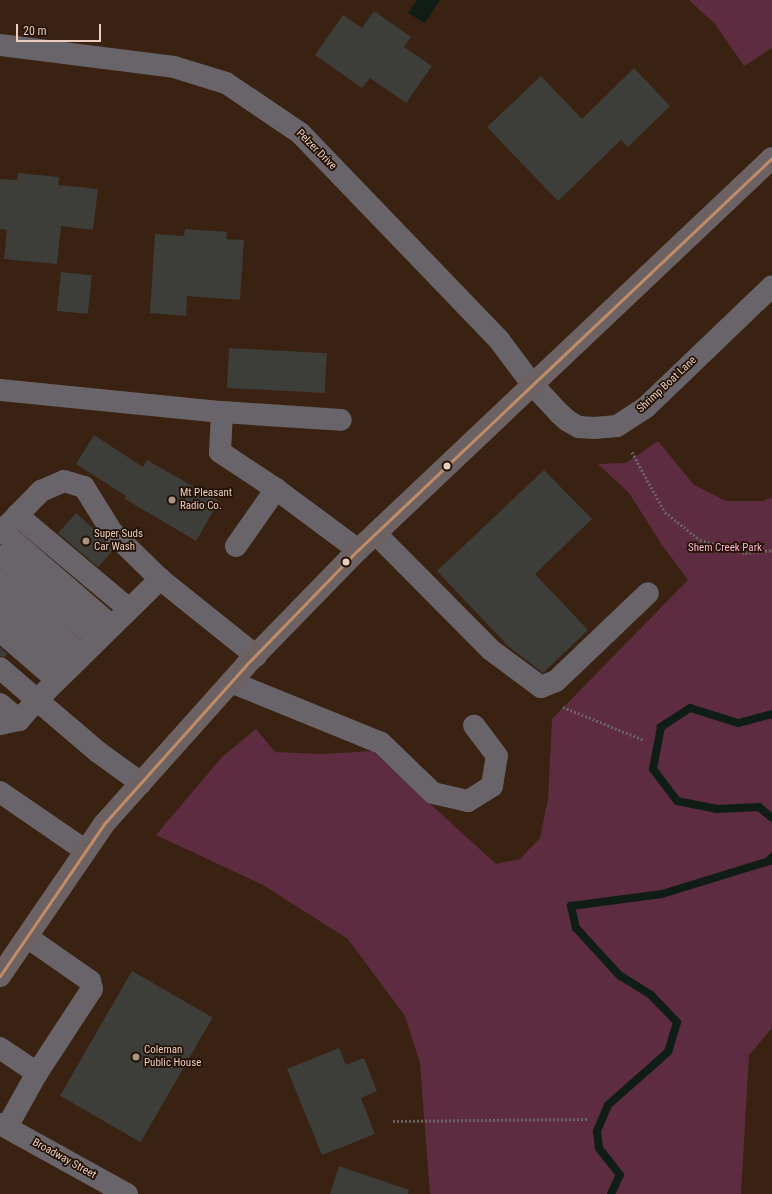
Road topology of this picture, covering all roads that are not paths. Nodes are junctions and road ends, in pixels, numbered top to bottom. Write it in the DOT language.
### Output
graph roads {
  1 [pos="0,45"];
  2 [pos="772,158"];
  3 [pos="772,286"];
  4 [pos="532,384"];
  5 [pos="0,390"];
  6 [pos="222,412"];
  7 [pos="341,420"];
  8 [pos="276,489"];
  9 [pos="18,515"];
  10 [pos="1,532"];
  11 [pos="376,534"];
  12 [pos="236,546"];
  13 [pos="358,550"];
  14 [pos="0,556"];
  15 [pos="160,579"];
  16 [pos="0,582"];
  17 [pos="648,593"];
  18 [pos="0,607"];
  19 [pos="129,609"];
  20 [pos="0,631"];
  21 [pos="105,633"];
  22 [pos="0,651"];
  23 [pos="256,656"];
  24 [pos="0,668"];
  25 [pos="231,682"];
  26 [pos="0,685"];
  27 [pos="42,693"];
  28 [pos="0,704"];
  29 [pos="474,726"];
  30 [pos="141,783"];
  31 [pos="0,792"];
  32 [pos="86,851"];
  33 [pos="27,937"];
  34 [pos="0,976"];
  35 [pos="0,1048"];
  36 [pos="37,1073"];
  37 [pos="3,1126"];
  38 [pos="127,1194"];
  1 -- 4 [label="street, Pelzer Drive"];
  2 -- 4 [label="main road"];
  3 -- 4 [label="street, Shrimp Boat Lane"];
  4 -- 11 [label="main road"];
  5 -- 6 [label="street"];
  6 -- 7 [label="street"];
  6 -- 8 [label="street"];
  8 -- 12 [label="street"];
  8 -- 13 [label="street"];
  9 -- 10 [label="street"];
  9 -- 15 [label="street"];
  9 -- 19 [label="street"];
  10 -- 21 [label="street"];
  11 -- 13 [label="main road"];
  11 -- 17 [label="street"];
  13 -- 23 [label="main road"];
  14 -- 21 [label="street"];
  15 -- 19 [label="street"];
  15 -- 23 [label="street"];
  16 -- 27 [label="street"];
  18 -- 27 [label="street"];
  19 -- 21 [label="street"];
  20 -- 27 [label="street"];
  21 -- 27 [label="street"];
  22 -- 27 [label="street"];
  23 -- 25 [label="main road"];
  24 -- 27 [label="street"];
  25 -- 29 [label="street"];
  25 -- 30 [label="main road"];
  26 -- 27 [label="street"];
  27 -- 28 [label="street"];
  27 -- 30 [label="street"];
  30 -- 32 [label="main road"];
  31 -- 32 [label="street"];
  32 -- 33 [label="main road"];
  33 -- 34 [label="main road"];
  33 -- 36 [label="street"];
  35 -- 36 [label="street"];
  36 -- 37 [label="street"];
  37 -- 38 [label="street, Broadway Street"];
}
